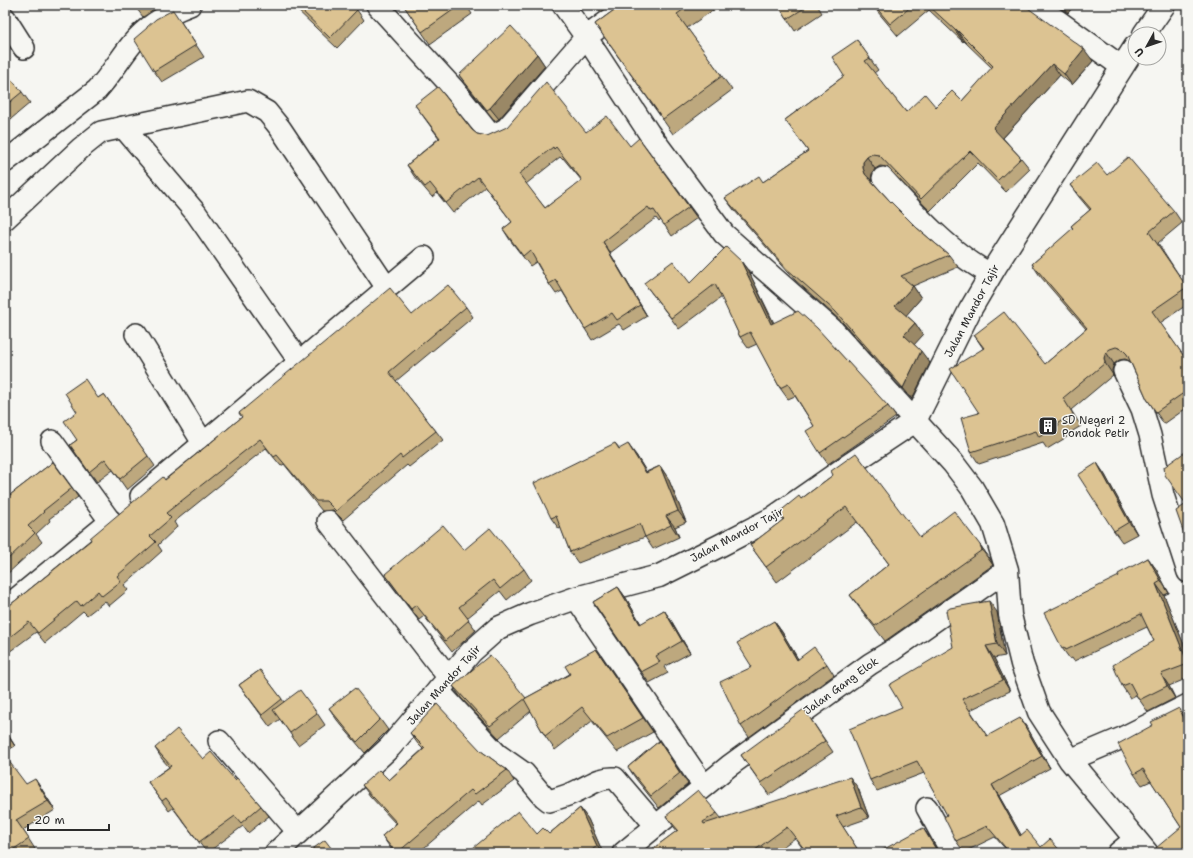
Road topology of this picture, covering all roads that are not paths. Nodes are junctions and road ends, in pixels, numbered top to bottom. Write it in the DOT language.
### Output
graph roads {
  1 [pos="190,5"];
  2 [pos="377,5"];
  3 [pos="564,5"];
  4 [pos="630,5"];
  5 [pos="1036,5"];
  6 [pos="1164,5"];
  7 [pos="5,18"];
  8 [pos="1150,26"];
  9 [pos="586,37"];
  10 [pos="24,48"];
  11 [pos="1127,59"];
  12 [pos="1122,67"];
  13 [pos="123,127"];
  14 [pos="5,162"];
  15 [pos="884,178"];
  16 [pos="5,219"];
  17 [pos="424,257"];
  18 [pos="991,274"];
  19 [pos="387,288"];
  20 [pos="136,334"];
  21 [pos="299,361"];
  22 [pos="1124,372"];
  23 [pos="915,421"];
  24 [pos="52,441"];
  25 [pos="203,443"];
  26 [pos="328,521"];
  27 [pos="110,522"];
  28 [pos="1007,570"];
  29 [pos="1188,572"];
  30 [pos="576,598"];
  31 [pos="5,608"];
  32 [pos="444,684"];
  33 [pos="1188,705"];
  34 [pos="219,741"];
  35 [pos="1070,760"];
  36 [pos="704,786"];
  37 [pos="927,808"];
  38 [pos="656,826"];
  39 [pos="298,832"];
  40 [pos="1141,846"];
  41 [pos="276,853"];
  42 [pos="623,853"];
  43 [pos="952,853"];
  44 [pos="1118,853"];
  1 -- 14 [label="street"];
  2 -- 9 [label="street"];
  3 -- 9 [label="street"];
  4 -- 9 [label="street"];
  5 -- 12 [label="street"];
  6 -- 8 [label="main road"];
  7 -- 10 [label="street"];
  9 -- 23 [label="street"];
  11 -- 12 [label="main road, Jalan Mandor Tajir"];
  12 -- 18 [label="main road, Jalan Mandor Tajir"];
  13 -- 16 [label="street"];
  13 -- 19 [label="street"];
  13 -- 21 [label="street"];
  15 -- 18 [label="street"];
  17 -- 19 [label="street"];
  18 -- 23 [label="main road, Jalan Mandor Tajir"];
  19 -- 21 [label="street"];
  20 -- 25 [label="street"];
  21 -- 25 [label="street"];
  22 -- 29 [label="street"];
  23 -- 28 [label="main road"];
  23 -- 30 [label="main road, Jalan Mandor Tajir"];
  24 -- 27 [label="street"];
  25 -- 27 [label="street"];
  26 -- 32 [label="street"];
  27 -- 31 [label="street"];
  28 -- 35 [label="main road"];
  28 -- 36 [label="street, Jalan Gang Elok"];
  30 -- 32 [label="main road, Jalan Mandor Tajir"];
  30 -- 36 [label="street"];
  32 -- 38 [label="street"];
  32 -- 39 [label="main road, Jalan Mandor Tajir"];
  33 -- 35 [label="street"];
  34 -- 39 [label="street"];
  35 -- 40 [label="main road"];
  36 -- 38 [label="street, Jalan Gang Elok"];
  37 -- 43 [label="street"];
  38 -- 42 [label="street, Jalan Gang Elok"];
  39 -- 41 [label="main road, Jalan Mandor Tajir"];
  40 -- 44 [label="street"];
}
